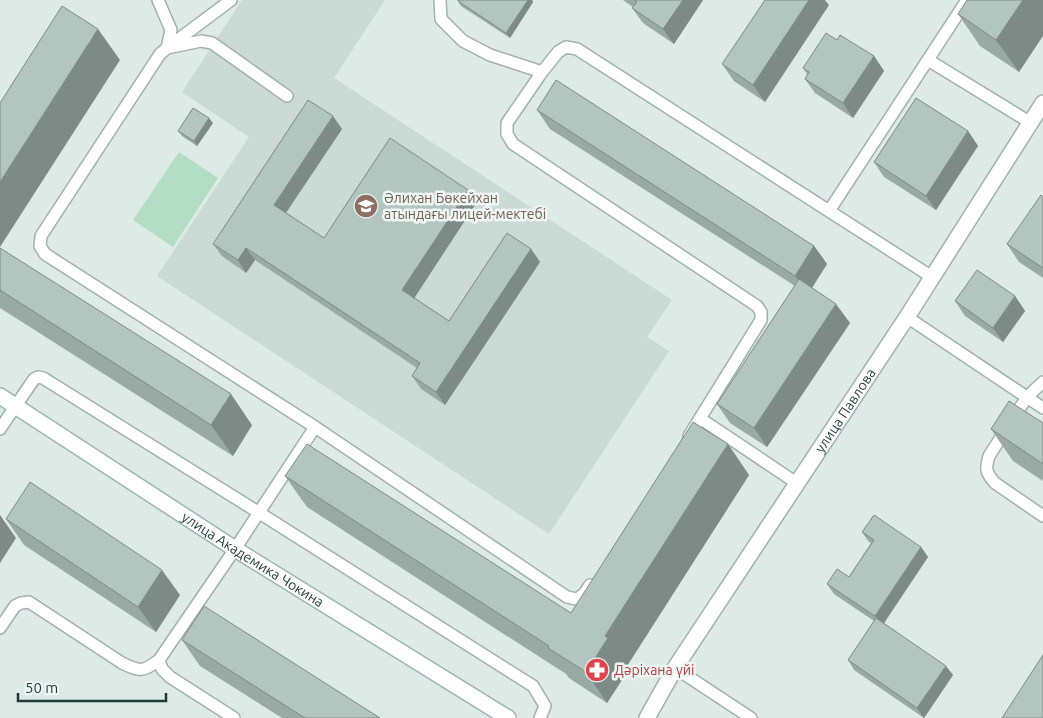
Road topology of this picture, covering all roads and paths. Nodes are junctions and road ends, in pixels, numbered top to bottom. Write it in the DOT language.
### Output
graph roads {
  1 [pos="158,0"];
  2 [pos="231,0"];
  3 [pos="440,0"];
  4 [pos="967,0"];
  5 [pos="167,48"];
  6 [pos="928,60"];
  7 [pos="542,72"];
  8 [pos="287,96"];
  9 [pos="1043,103"];
  10 [pos="1030,123"];
  11 [pos="829,211"];
  12 [pos="932,277"];
  13 [pos="907,316"];
  14 [pos="1043,382"];
  15 [pos="0,396"];
  16 [pos="1026,397"];
  17 [pos="15,406"];
  18 [pos="1043,408"];
  19 [pos="701,419"];
  20 [pos="315,426"];
  21 [pos="0,429"];
  22 [pos="685,443"];
  23 [pos="798,484"];
  24 [pos="258,512"];
  25 [pos="1043,516"];
  26 [pos="235,549"];
  27 [pos="595,578"];
  28 [pos="0,628"];
  29 [pos="159,660"];
  30 [pos="676,668"];
  31 [pos="234,718"];
  32 [pos="508,718"];
  33 [pos="540,718"];
  34 [pos="647,718"];
  35 [pos="751,718"];
  1 -- 5 [label="lane"];
  2 -- 5 [label="lane"];
  3 -- 7 [label="lane"];
  4 -- 6 [label="lane"];
  5 -- 8 [label="lane"];
  5 -- 20 [label="lane"];
  6 -- 10 [label="lane"];
  6 -- 11 [label="lane"];
  7 -- 11 [label="lane"];
  7 -- 19 [label="lane"];
  9 -- 10 [label="street, улица Павлова"];
  10 -- 12 [label="street, улица Павлова"];
  11 -- 12 [label="lane"];
  12 -- 13 [label="street, улица Павлова"];
  13 -- 16 [label="lane"];
  13 -- 23 [label="street, улица Павлова"];
  14 -- 16 [label="lane"];
  15 -- 17 [label="street, улица Академика Чокина"];
  16 -- 18 [label="lane"];
  16 -- 25 [label="lane"];
  17 -- 21 [label="lane"];
  17 -- 24 [label="lane"];
  17 -- 26 [label="street, улица Академика Чокина"];
  19 -- 22 [label="lane"];
  19 -- 23 [label="lane"];
  20 -- 24 [label="lane"];
  20 -- 27 [label="lane"];
  23 -- 30 [label="street, улица Павлова"];
  24 -- 26 [label="lane"];
  24 -- 33 [label="lane"];
  26 -- 29 [label="lane"];
  26 -- 32 [label="street, улица Академика Чокина"];
  28 -- 29 [label="lane"];
  29 -- 31 [label="lane"];
  30 -- 34 [label="street, улица Павлова"];
  30 -- 35 [label="lane"];
}
